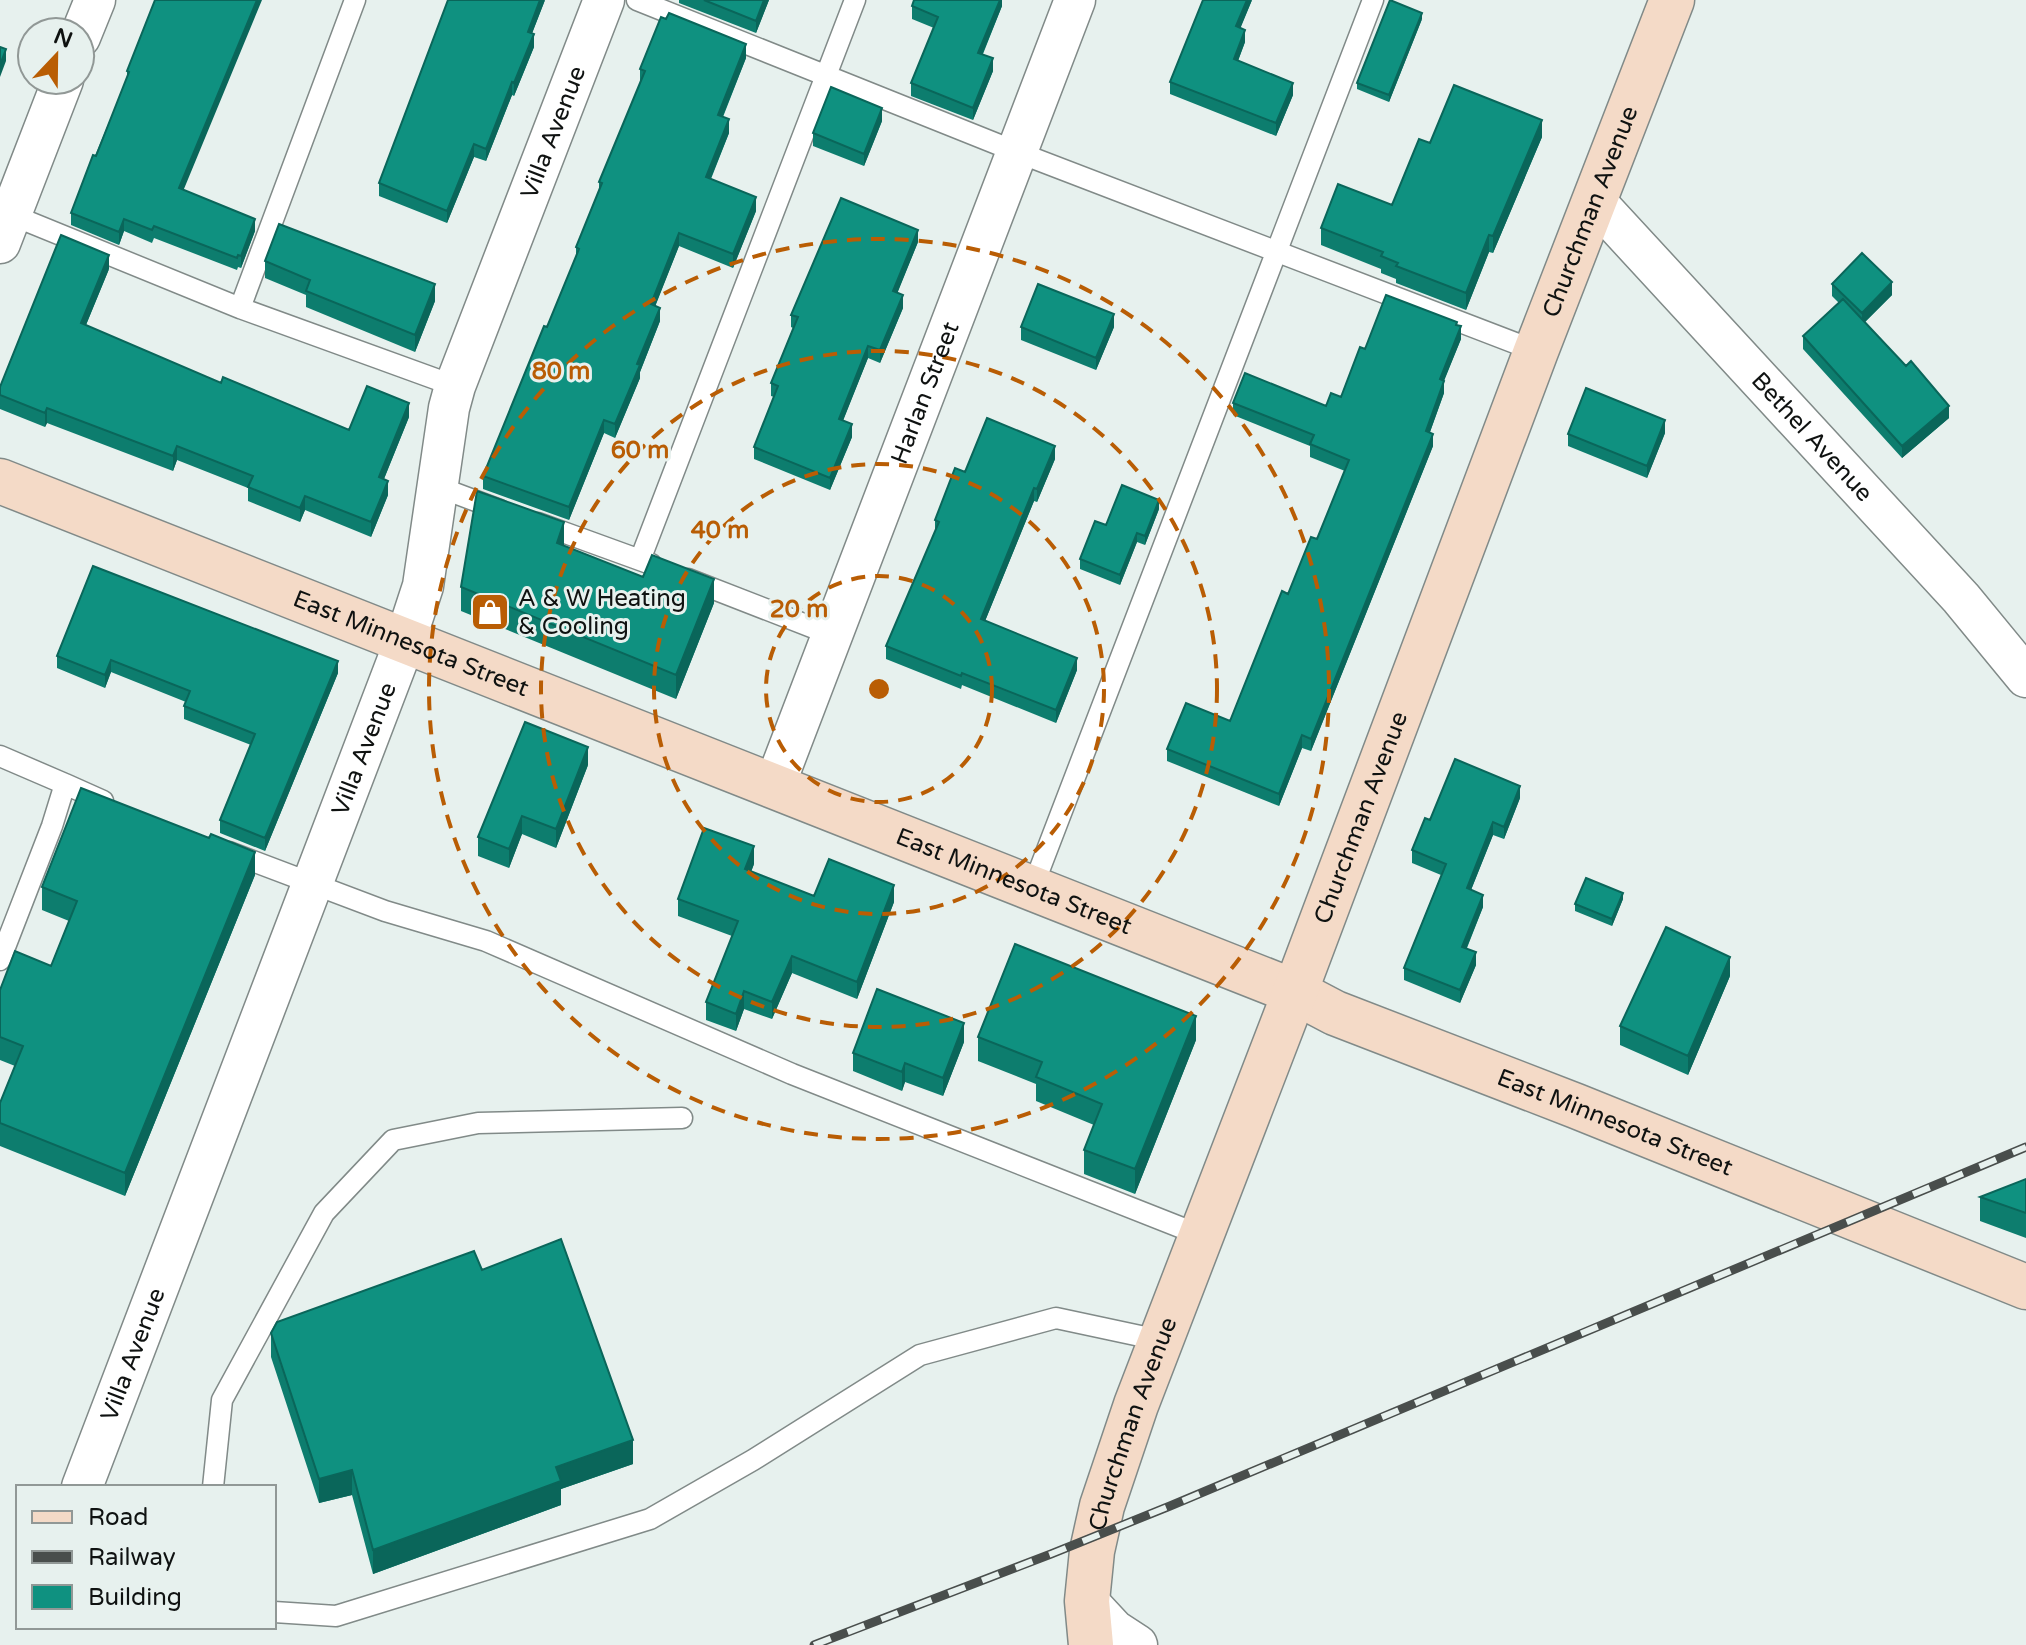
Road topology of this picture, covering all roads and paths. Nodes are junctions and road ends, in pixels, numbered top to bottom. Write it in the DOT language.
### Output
graph roads {
  1 [pos="355,0"];
  2 [pos="604,0"];
  3 [pos="637,0"];
  4 [pos="855,0"];
  5 [pos="1075,0"];
  6 [pos="1373,0"];
  7 [pos="1672,0"];
  8 [pos="825,75"];
  9 [pos="56,96"];
  10 [pos="1017,152"];
  11 [pos="1594,200"];
  12 [pos="4,223"];
  13 [pos="1278,251"];
  14 [pos="240,308"];
  15 [pos="1536,351"];
  16 [pos="455,386"];
  17 [pos="0,481"];
  18 [pos="436,486"];
  19 [pos="640,560"];
  20 [pos="832,635"];
  21 [pos="405,641"];
  22 [pos="2026,677"];
  23 [pos="0,756"];
  24 [pos="65,784"];
  25 [pos="774,787"];
  26 [pos="118,807"];
  27 [pos="217,847"];
  28 [pos="314,885"];
  29 [pos="1032,889"];
  30 [pos="0,960"];
  31 [pos="1295,992"];
  32 [pos="682,1118"];
  33 [pos="1200,1235"];
  34 [pos="2026,1287"];
  35 [pos="1159,1340"];
  36 [pos="83,1485"];
  37 [pos="213,1485"];
  38 [pos="1087,1601"];
  39 [pos="276,1612"];
  40 [pos="1091,1645"];
  41 [pos="1137,1645"];
  1 -- 14 [label="lane"];
  2 -- 16 [label="street, Villa Avenue"];
  3 -- 8 [label="lane"];
  4 -- 8 [label="lane"];
  5 -- 10 [label="street, Harlan Street"];
  6 -- 13 [label="lane"];
  7 -- 11 [label="street, Churchman Avenue"];
  8 -- 10 [label="lane"];
  8 -- 19 [label="lane"];
  9 -- 12 [label="street"];
  10 -- 13 [label="lane"];
  10 -- 20 [label="street, Harlan Street"];
  11 -- 15 [label="street, Churchman Avenue"];
  11 -- 22 [label="street, Bethel Avenue"];
  12 -- 14 [label="lane"];
  13 -- 15 [label="lane"];
  13 -- 29 [label="lane"];
  14 -- 16 [label="lane"];
  15 -- 31 [label="street, Churchman Avenue"];
  16 -- 18 [label="street, Villa Avenue"];
  17 -- 21 [label="street, East Minnesota Street"];
  18 -- 19 [label="lane"];
  18 -- 21 [label="street, Villa Avenue"];
  19 -- 20 [label="lane"];
  20 -- 25 [label="street, Harlan Street"];
  21 -- 25 [label="street, East Minnesota Street"];
  21 -- 28 [label="street, Villa Avenue"];
  23 -- 24 [label="lane"];
  24 -- 26 [label="lane"];
  24 -- 30 [label="lane"];
  25 -- 29 [label="street, East Minnesota Street"];
  27 -- 28 [label="lane"];
  28 -- 33 [label="lane"];
  28 -- 36 [label="street, Villa Avenue"];
  29 -- 31 [label="street, East Minnesota Street"];
  31 -- 33 [label="street, Churchman Avenue"];
  31 -- 34 [label="street, East Minnesota Street"];
  32 -- 37 [label="lane"];
  33 -- 35 [label="street, Churchman Avenue"];
  35 -- 38 [label="street, Churchman Avenue"];
  35 -- 39 [label="lane"];
  38 -- 40 [label="street, Churchman Avenue"];
  38 -- 41 [label="street"];
}
